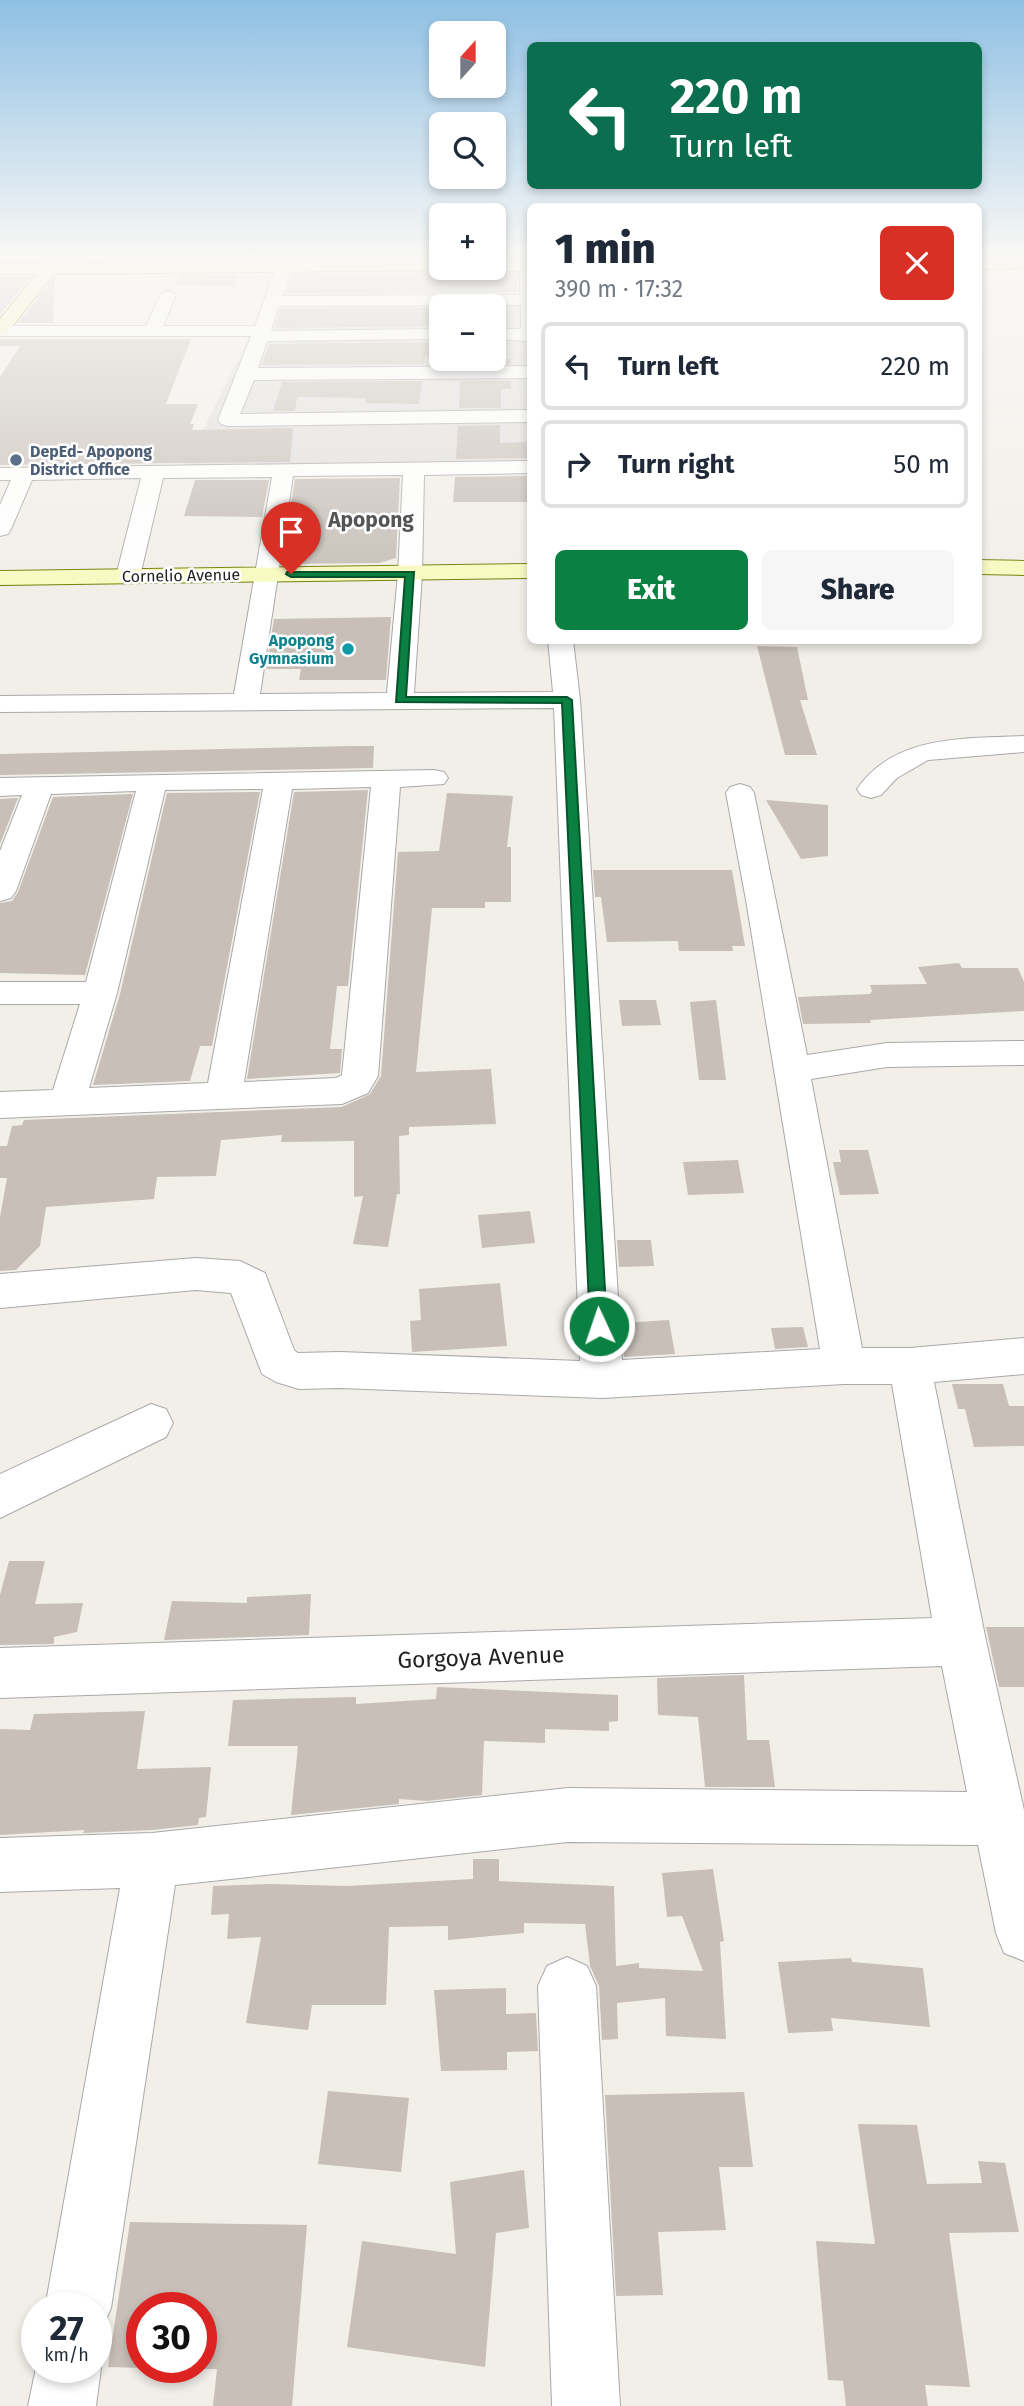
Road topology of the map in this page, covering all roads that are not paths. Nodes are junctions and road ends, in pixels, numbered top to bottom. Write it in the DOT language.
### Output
graph roads {
  1 [pos="249,369"];
  2 [pos="527,372"];
  3 [pos="247,374"];
  4 [pos="527,416"];
  5 [pos="527,467"];
  6 [pos="283,471"];
  7 [pos="414,471"];
  8 [pos="0,474"];
  9 [pos="153,474"];
  10 [pos="23,475"];
  11 [pos="0,529"];
  12 [pos="982,567"];
  13 [pos="1024,568"];
  14 [pos="527,570"];
  15 [pos="267,574"];
  16 [pos="410,574"];
  17 [pos="128,576"];
  18 [pos="0,578"];
  19 [pos="560,644"];
  20 [pos="400,700"];
  21 [pos="567,700"];
  22 [pos="246,701"];
  23 [pos="0,704"];
  24 [pos="1024,744"];
  25 [pos="434,778"];
  26 [pos="386,780"];
  27 [pos="279,781"];
  28 [pos="153,782"];
  29 [pos="40,786"];
  30 [pos="0,787"];
  31 [pos="871,789"];
  32 [pos="740,793"];
  33 [pos="0,891"];
  34 [pos="0,993"];
  35 [pos="100,993"];
  36 [pos="1024,1053"];
  37 [pos="791,1070"];
  38 [pos="223,1096"];
  39 [pos="67,1103"];
  40 [pos="0,1105"];
  41 [pos="0,1291"];
  42 [pos="1024,1356"];
  43 [pos="844,1366"];
  44 [pos="910,1366"];
  45 [pos="602,1380"];
  46 [pos="151,1423"];
  47 [pos="0,1497"];
  48 [pos="961,1641"];
  49 [pos="0,1674"];
  50 [pos="1000,1819"];
  51 [pos="152,1860"];
  52 [pos="0,1865"];
  53 [pos="1024,1933"];
  54 [pos="567,1986"];
  55 [pos="81,2292"];
  56 [pos="66,2383"];
  57 [pos="62,2406"];
  58 [pos="586,2406"];
  1 -- 3 [label="street"];
  2 -- 3 [label="street"];
  3 -- 4 [label="street"];
  5 -- 7 [label="street"];
  6 -- 7 [label="street"];
  6 -- 9 [label="street"];
  6 -- 15 [label="street"];
  7 -- 16 [label="street"];
  8 -- 10 [label="street"];
  9 -- 10 [label="street"];
  9 -- 17 [label="street"];
  10 -- 11 [label="street"];
  12 -- 13 [label="street"];
  14 -- 16 [label="street, Cornelio Avenue"];
  15 -- 16 [label="street, Cornelio Avenue"];
  15 -- 17 [label="street, Cornelio Avenue"];
  15 -- 22 [label="street"];
  16 -- 20 [label="street"];
  17 -- 18 [label="street, Cornelio Avenue"];
  19 -- 21 [label="street"];
  20 -- 21 [label="street"];
  20 -- 22 [label="street"];
  21 -- 45 [label="street"];
  22 -- 23 [label="street"];
  24 -- 31 [label="street"];
  25 -- 26 [label="street"];
  26 -- 27 [label="street"];
  26 -- 38 [label="street"];
  27 -- 28 [label="street"];
  27 -- 38 [label="street"];
  28 -- 29 [label="street"];
  28 -- 35 [label="street"];
  29 -- 30 [label="street"];
  29 -- 33 [label="street"];
  32 -- 37 [label="street"];
  34 -- 35 [label="street"];
  35 -- 39 [label="street"];
  36 -- 37 [label="street"];
  37 -- 43 [label="street"];
  38 -- 39 [label="street"];
  39 -- 40 [label="street"];
  41 -- 45 [label="street"];
  42 -- 44 [label="street"];
  43 -- 44 [label="street"];
  43 -- 45 [label="street"];
  44 -- 48 [label="street"];
  46 -- 47 [label="street"];
  48 -- 49 [label="street, Gorgoya Avenue"];
  48 -- 50 [label="street"];
  50 -- 51 [label="street"];
  50 -- 53 [label="street"];
  51 -- 52 [label="street"];
  51 -- 55 [label="street"];
  54 -- 58 [label="street"];
  56 -- 57 [label="street"];
}
